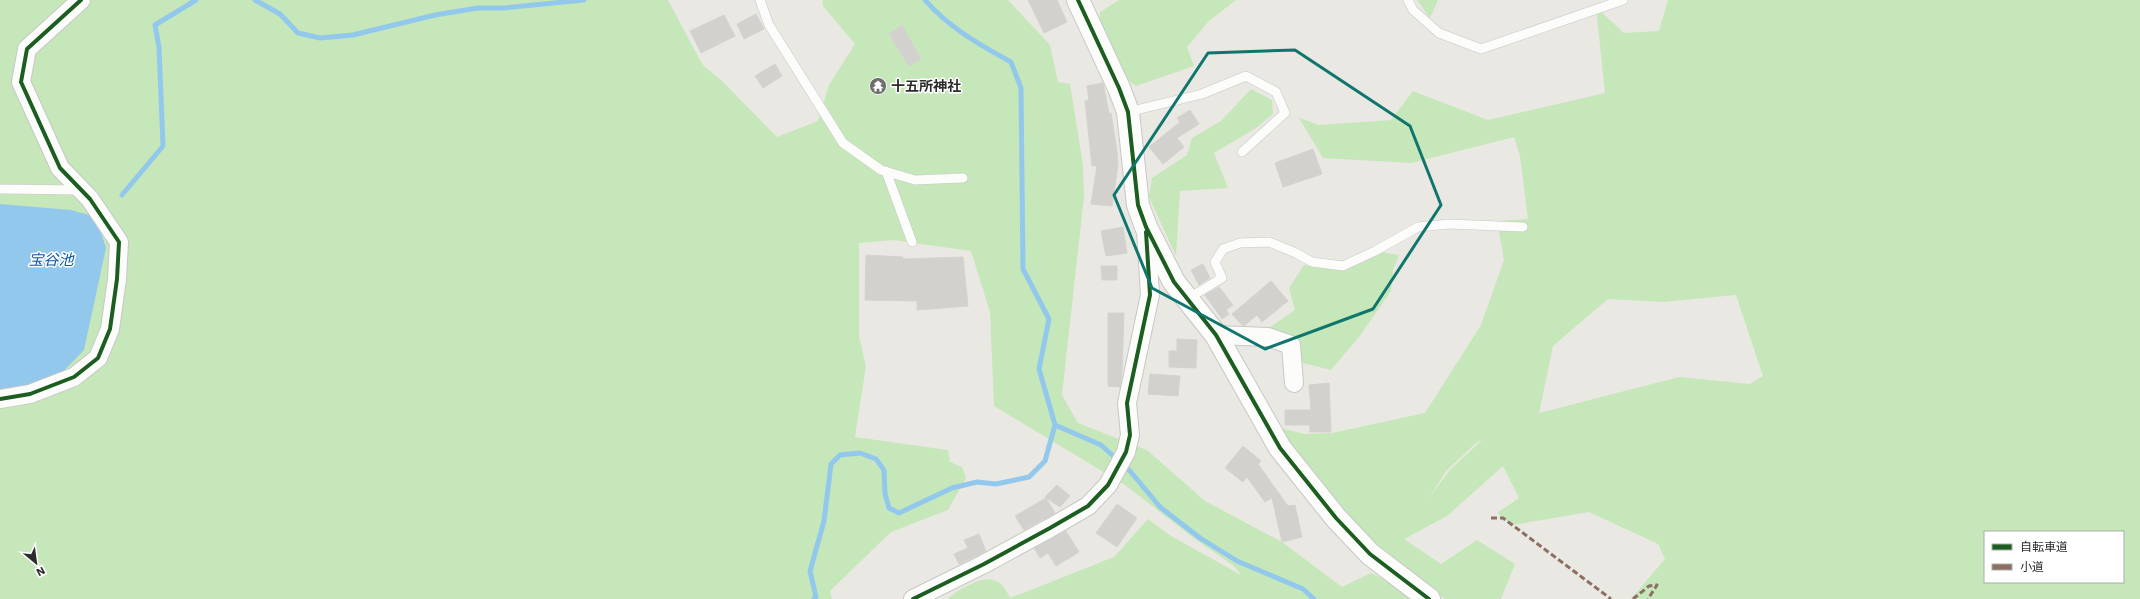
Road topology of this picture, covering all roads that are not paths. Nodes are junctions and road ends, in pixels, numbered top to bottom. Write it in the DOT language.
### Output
graph roads {
  1 [pos="81,0"];
  2 [pos="760,0"];
  3 [pos="1078,0"];
  4 [pos="1623,0"];
  5 [pos="1411,1"];
  6 [pos="1128,112"];
  7 [pos="1242,152"];
  8 [pos="886,171"];
  9 [pos="963,178"];
  10 [pos="0,189"];
  11 [pos="82,190"];
  12 [pos="1146,227"];
  13 [pos="1523,227"];
  14 [pos="912,242"];
  15 [pos="1187,299"];
  16 [pos="1216,335"];
  17 [pos="1294,383"];
  18 [pos="0,399"];
  19 [pos="913,599"];
  20 [pos="1429,599"];
  1 -- 11 [label="street"];
  2 -- 8 [label="lane"];
  3 -- 6 [label="street"];
  4 -- 5 [label="lane"];
  6 -- 7 [label="lane"];
  6 -- 12 [label="street"];
  8 -- 9 [label="lane"];
  8 -- 14 [label="lane"];
  10 -- 11 [label="lane"];
  11 -- 18 [label="street"];
  12 -- 15 [label="street"];
  12 -- 19 [label="street"];
  13 -- 15 [label="lane"];
  15 -- 16 [label="street"];
  16 -- 17 [label="street"];
  16 -- 20 [label="street"];
}
